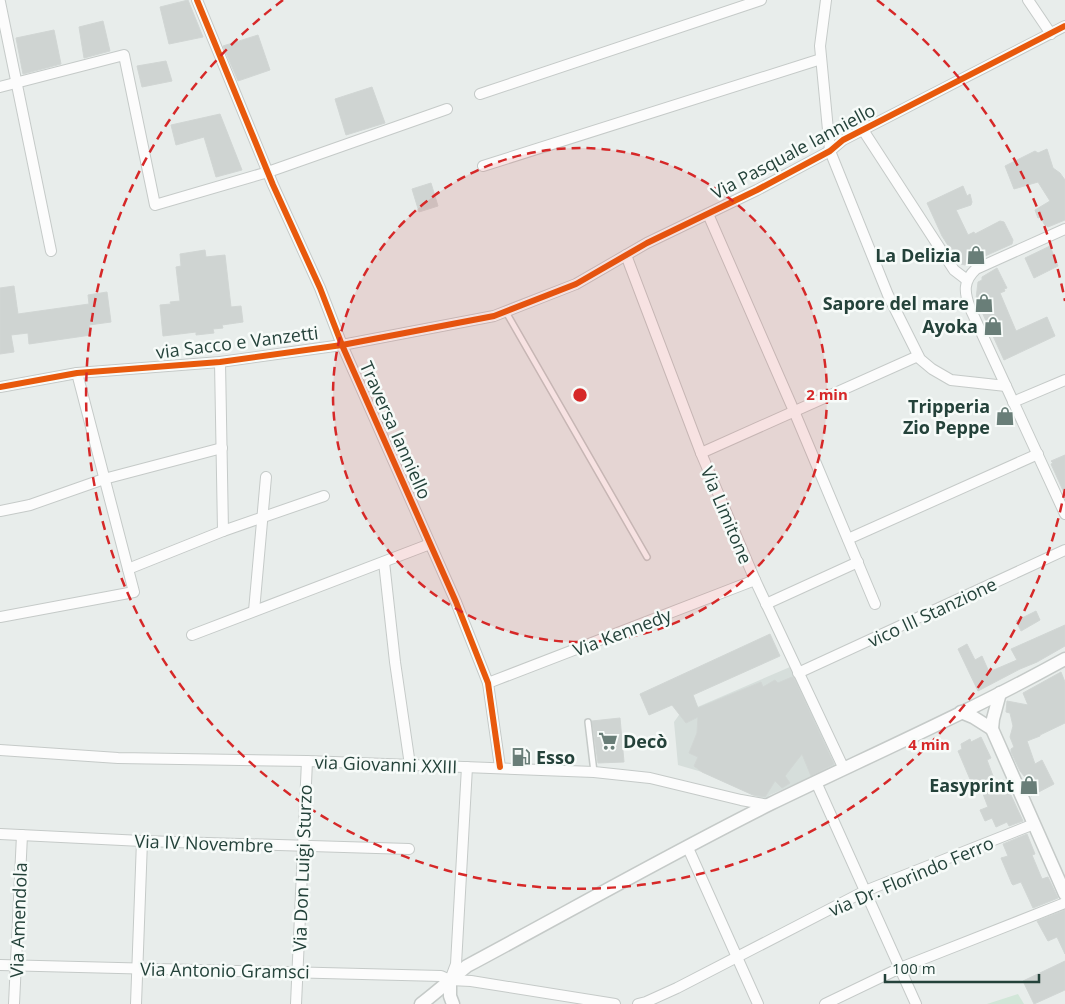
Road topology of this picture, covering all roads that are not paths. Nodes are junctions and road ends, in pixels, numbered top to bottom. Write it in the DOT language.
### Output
graph roads {
  1 [pos="197,0"];
  2 [pos="761,0"];
  3 [pos="826,0"];
  4 [pos="1028,0"];
  5 [pos="0,2"];
  6 [pos="1065,26"];
  7 [pos="1050,34"];
  8 [pos="821,59"];
  9 [pos="18,83"];
  10 [pos="0,87"];
  11 [pos="480,94"];
  12 [pos="446,110"];
  13 [pos="862,130"];
  14 [pos="830,151"];
  15 [pos="483,166"];
  16 [pos="268,172"];
  17 [pos="708,214"];
  18 [pos="1065,228"];
  19 [pos="51,251"];
  20 [pos="626,255"];
  21 [pos="967,280"];
  22 [pos="534,301"];
  23 [pos="506,312"];
  24 [pos="342,345"];
  25 [pos="918,356"];
  26 [pos="220,362"];
  27 [pos="77,373"];
  28 [pos="1065,380"];
  29 [pos="1006,386"];
  30 [pos="0,387"];
  31 [pos="1014,402"];
  32 [pos="794,411"];
  33 [pos="222,448"];
  34 [pos="701,453"];
  35 [pos="1038,454"];
  36 [pos="266,477"];
  37 [pos="104,479"];
  38 [pos="324,496"];
  39 [pos="0,511"];
  40 [pos="1065,514"];
  41 [pos="262,518"];
  42 [pos="223,531"];
  43 [pos="848,539"];
  44 [pos="430,544"];
  45 [pos="1065,550"];
  46 [pos="647,558"];
  47 [pos="384,562"];
  48 [pos="858,562"];
  49 [pos="128,569"];
  50 [pos="755,580"];
  51 [pos="766,604"];
  52 [pos="875,604"];
  53 [pos="254,611"];
  54 [pos="0,617"];
  55 [pos="192,635"];
  56 [pos="1065,661"];
  57 [pos="798,673"];
  58 [pos="488,683"];
  59 [pos="1000,693"];
  60 [pos="971,707"];
  61 [pos="588,722"];
  62 [pos="992,724"];
  63 [pos="0,750"];
  64 [pos="306,761"];
  65 [pos="410,765"];
  66 [pos="467,767"];
  67 [pos="500,767"];
  68 [pos="844,769"];
  69 [pos="594,772"];
  70 [pos="816,782"];
  71 [pos="769,805"];
  72 [pos="1034,824"];
  73 [pos="0,834"];
  74 [pos="22,835"];
  75 [pos="142,841"];
  76 [pos="303,846"];
  77 [pos="688,848"];
  78 [pos="409,849"];
  79 [pos="865,891"];
  80 [pos="1065,894"];
  81 [pos="1065,903"];
  82 [pos="736,958"];
  83 [pos="0,965"];
  84 [pos="16,965"];
  85 [pos="138,968"];
  86 [pos="900,968"];
  87 [pos="298,972"];
  88 [pos="450,980"];
  89 [pos="14,1004"];
  90 [pos="136,1004"];
  91 [pos="296,1004"];
  92 [pos="421,1004"];
  93 [pos="453,1004"];
  94 [pos="615,1004"];
  95 [pos="638,1004"];
  96 [pos="758,1004"];
  97 [pos="825,1004"];
  98 [pos="916,1004"];
  1 -- 16 [label="street, Traversa Ianniello"];
  2 -- 11 [label="street"];
  3 -- 8 [label="street"];
  4 -- 7 [label="street"];
  5 -- 9 [label="street"];
  6 -- 7 [label="street, Via Pasquale Ianniello"];
  7 -- 13 [label="street, Via Pasquale Ianniello"];
  8 -- 14 [label="street"];
  8 -- 15 [label="street"];
  9 -- 10 [label="street"];
  9 -- 16 [label="street"];
  9 -- 19 [label="street"];
  12 -- 16 [label="street"];
  13 -- 14 [label="street, Via Pasquale Ianniello"];
  13 -- 21 [label="street"];
  14 -- 17 [label="street, Via Pasquale Ianniello"];
  14 -- 25 [label="street"];
  16 -- 24 [label="street, Traversa Ianniello"];
  17 -- 20 [label="street, Via Pasquale Ianniello"];
  17 -- 32 [label="street"];
  18 -- 21 [label="street"];
  20 -- 22 [label="street, Via Pasquale Ianniello"];
  20 -- 34 [label="street, Via Limitone"];
  21 -- 29 [label="street"];
  22 -- 23 [label="street, via Sacco e Vanzetti"];
  23 -- 24 [label="street, via Sacco e Vanzetti"];
  23 -- 46 [label="lane"];
  24 -- 26 [label="street, via Sacco e Vanzetti"];
  24 -- 44 [label="street, Traversa Ianniello"];
  25 -- 29 [label="street"];
  25 -- 32 [label="street"];
  26 -- 27 [label="street, via Sacco e Vanzetti"];
  26 -- 33 [label="street"];
  27 -- 30 [label="street, via Sacco e Vanzetti"];
  27 -- 37 [label="street"];
  28 -- 31 [label="street"];
  29 -- 31 [label="street"];
  31 -- 35 [label="street"];
  32 -- 34 [label="street"];
  32 -- 43 [label="street"];
  33 -- 37 [label="street"];
  33 -- 42 [label="street"];
  34 -- 50 [label="street, Via Limitone"];
  35 -- 40 [label="street"];
  35 -- 43 [label="street"];
  36 -- 41 [label="street"];
  37 -- 39 [label="street"];
  37 -- 49 [label="street"];
  38 -- 41 [label="street"];
  41 -- 42 [label="street"];
  41 -- 53 [label="street"];
  42 -- 49 [label="street"];
  43 -- 48 [label="street"];
  44 -- 47 [label="street"];
  44 -- 58 [label="street, Traversa Ianniello"];
  45 -- 57 [label="street, vico III Stanzione"];
  47 -- 53 [label="street"];
  47 -- 65 [label="street"];
  48 -- 51 [label="street"];
  48 -- 52 [label="street"];
  49 -- 54 [label="street"];
  50 -- 51 [label="street, Via Limitone"];
  50 -- 58 [label="street, Via Kennedy"];
  51 -- 57 [label="street, Via Limitone"];
  53 -- 55 [label="street"];
  56 -- 59 [label="street"];
  57 -- 68 [label="street, Via Limitone"];
  58 -- 67 [label="street, Traversa Ianniello"];
  59 -- 60 [label="street"];
  59 -- 62 [label="street"];
  60 -- 62 [label="street"];
  60 -- 62 [label="street"];
  60 -- 68 [label="street"];
  61 -- 69 [label="lane"];
  62 -- 72 [label="street"];
  63 -- 64 [label="street, via Giovanni XXIII"];
  64 -- 65 [label="street, via Giovanni XXIII"];
  64 -- 76 [label="street, Via Don Luigi Sturzo"];
  65 -- 66 [label="street, via Giovanni XXIII"];
  66 -- 67 [label="street, via Giovanni XXIII"];
  66 -- 88 [label="street"];
  67 -- 69 [label="street, via Giovanni XXIII"];
  68 -- 70 [label="street"];
  69 -- 71 [label="street, via Giovanni XXIII"];
  70 -- 71 [label="street"];
  70 -- 79 [label="street"];
  71 -- 77 [label="street"];
  72 -- 79 [label="street, via Dr. Florindo Ferro"];
  72 -- 80 [label="street"];
  73 -- 74 [label="street, Via IV Novembre"];
  74 -- 75 [label="street, Via IV Novembre"];
  74 -- 84 [label="street, Via Amendola"];
  75 -- 76 [label="street, Via IV Novembre"];
  75 -- 85 [label="street"];
  76 -- 78 [label="street, Via IV Novembre"];
  76 -- 87 [label="street, Via Don Luigi Sturzo"];
  77 -- 82 [label="street"];
  77 -- 88 [label="street"];
  79 -- 82 [label="street, via Dr. Florindo Ferro"];
  79 -- 86 [label="street"];
  81 -- 86 [label="street"];
  82 -- 95 [label="street, via Dr. Florindo Ferro"];
  82 -- 96 [label="street"];
  83 -- 84 [label="street, Via Antonio Gramsci"];
  84 -- 85 [label="street, Via Antonio Gramsci"];
  84 -- 89 [label="street, Via Amendola"];
  85 -- 87 [label="street, Via Antonio Gramsci"];
  85 -- 90 [label="street"];
  86 -- 97 [label="street"];
  86 -- 98 [label="street"];
  87 -- 88 [label="street, Via Antonio Gramsci"];
  87 -- 91 [label="street, Via Don Luigi Sturzo"];
  88 -- 92 [label="street"];
  88 -- 93 [label="street"];
  88 -- 94 [label="street, Via Antonio Gramsci"];
}
